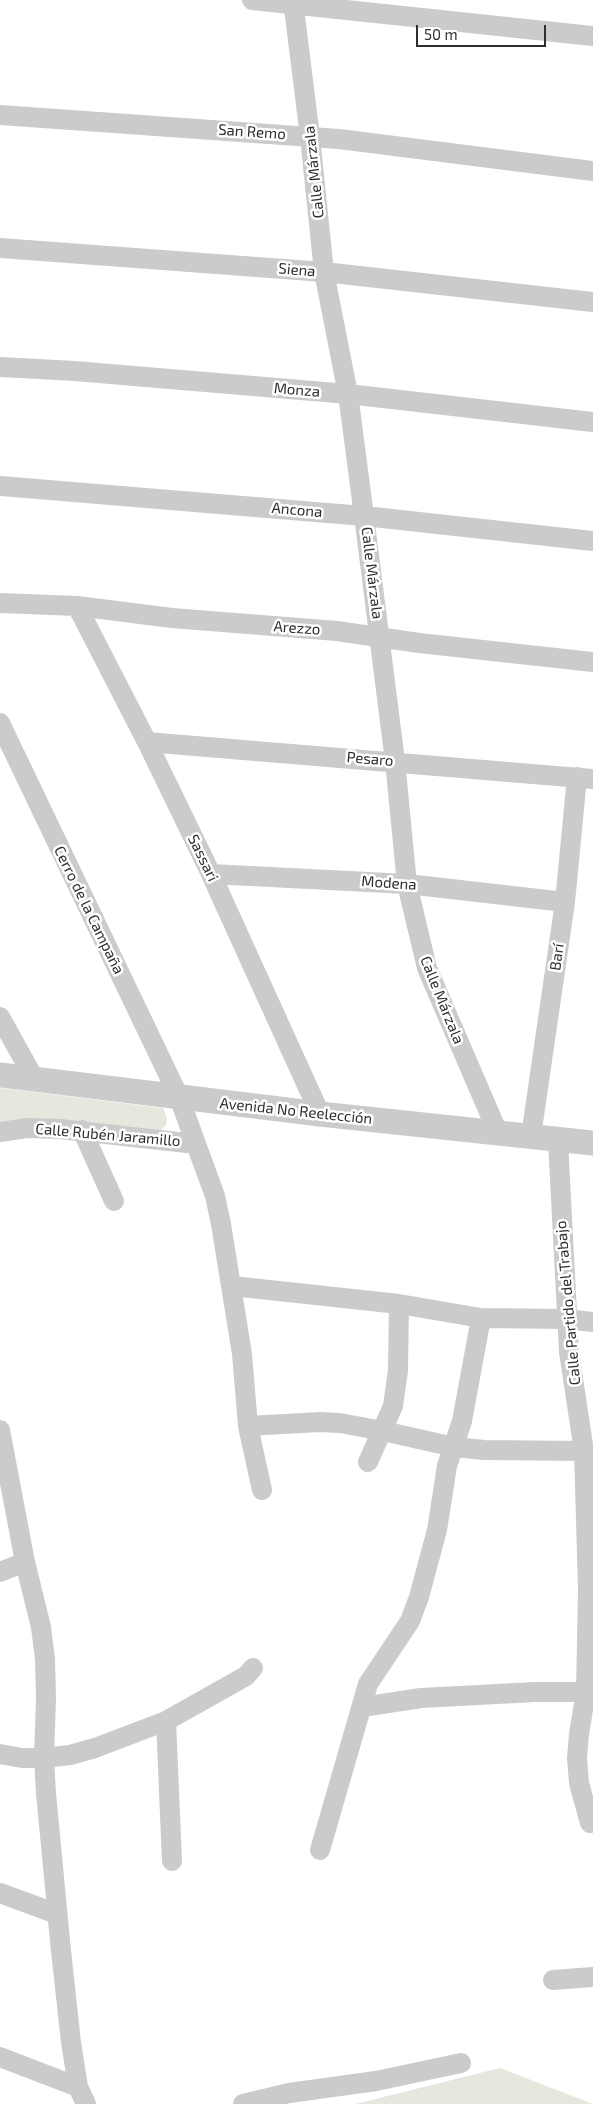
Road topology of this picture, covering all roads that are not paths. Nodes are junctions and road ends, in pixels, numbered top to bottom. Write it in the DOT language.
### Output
graph roads {
  1 [pos="252,0"];
  2 [pos="293,2"];
  3 [pos="593,36"];
  4 [pos="0,115"];
  5 [pos="310,137"];
  6 [pos="593,172"];
  7 [pos="0,248"];
  8 [pos="324,272"];
  9 [pos="593,302"];
  10 [pos="0,367"];
  11 [pos="348,394"];
  12 [pos="593,422"];
  13 [pos="0,486"];
  14 [pos="364,516"];
  15 [pos="593,541"];
  16 [pos="0,603"];
  17 [pos="77,606"];
  18 [pos="380,637"];
  19 [pos="593,662"];
  20 [pos="0,723"];
  21 [pos="147,742"];
  22 [pos="395,761"];
  23 [pos="585,778"];
  24 [pos="211,874"];
  25 [pos="407,884"];
  26 [pos="565,902"];
  27 [pos="0,1017"];
  28 [pos="0,1075"];
  29 [pos="35,1080"];
  30 [pos="178,1097"];
  31 [pos="320,1114"];
  32 [pos="82,1130"];
  33 [pos="0,1132"];
  34 [pos="498,1133"];
  35 [pos="531,1136"];
  36 [pos="558,1140"];
  37 [pos="593,1143"];
  38 [pos="196,1144"];
  39 [pos="114,1201"];
  40 [pos="232,1286"];
  41 [pos="399,1304"];
  42 [pos="481,1318"];
  43 [pos="566,1319"];
  44 [pos="593,1322"];
  45 [pos="248,1426"];
  46 [pos="0,1430"];
  47 [pos="383,1431"];
  48 [pos="454,1447"];
  49 [pos="584,1451"];
  50 [pos="368,1462"];
  51 [pos="262,1490"];
  52 [pos="25,1562"];
  53 [pos="0,1572"];
  54 [pos="253,1668"];
  55 [pos="586,1692"];
  56 [pos="362,1706"];
  57 [pos="166,1721"];
  58 [pos="0,1754"];
  59 [pos="44,1758"];
  60 [pos="590,1823"];
  61 [pos="320,1850"];
  62 [pos="172,1861"];
  63 [pos="0,1893"];
  64 [pos="57,1914"];
  65 [pos="593,1977"];
  66 [pos="552,1980"];
  67 [pos="0,2057"];
  68 [pos="461,2063"];
  69 [pos="82,2095"];
  70 [pos="242,2104"];
  1 -- 2 [label="street"];
  2 -- 3 [label="street"];
  2 -- 5 [label="street, Calle Márzala"];
  4 -- 5 [label="street, San Remo"];
  5 -- 6 [label="street, San Remo"];
  5 -- 8 [label="street, Calle Márzala"];
  7 -- 8 [label="street, Siena"];
  8 -- 9 [label="street, Siena"];
  8 -- 11 [label="street, Calle Márzala"];
  10 -- 11 [label="street, Monza"];
  11 -- 12 [label="street, Monza"];
  11 -- 14 [label="street, Calle Márzala"];
  13 -- 14 [label="street, Ancona"];
  14 -- 15 [label="street, Ancona"];
  14 -- 18 [label="street, Calle Márzala"];
  16 -- 17 [label="street, Arezzo"];
  17 -- 18 [label="street, Arezzo"];
  17 -- 21 [label="street, Sassari"];
  18 -- 19 [label="street, Arezzo"];
  18 -- 22 [label="street, Calle Márzala"];
  20 -- 30 [label="street, Cerro de la Campaña"];
  21 -- 22 [label="street, Pesaro"];
  21 -- 24 [label="street, Sassari"];
  22 -- 23 [label="street, Pesaro"];
  22 -- 25 [label="street, Calle Márzala"];
  23 -- 26 [label="street, Barí"];
  24 -- 25 [label="street, Modena"];
  24 -- 31 [label="street, Sassari"];
  25 -- 26 [label="street, Modena"];
  25 -- 34 [label="street, Calle Márzala"];
  26 -- 35 [label="street, Barí"];
  27 -- 29 [label="street"];
  28 -- 29 [label="street, Avenida No Reelección"];
  29 -- 30 [label="street, Avenida No Reelección"];
  30 -- 31 [label="street, Avenida No Reelección"];
  30 -- 38 [label="street, Calle Rubén Jaramillo"];
  31 -- 34 [label="street, Avenida No Reelección"];
  32 -- 33 [label="street, Calle Rubén Jaramillo"];
  32 -- 38 [label="street, Calle Rubén Jaramillo"];
  32 -- 39 [label="street"];
  34 -- 35 [label="street, Avenida No Reelección"];
  35 -- 36 [label="street, Avenida No Reelección"];
  36 -- 37 [label="street, Avenida No Reelección"];
  36 -- 43 [label="street, Calle Partido del Trabajo"];
  38 -- 40 [label="street"];
  40 -- 41 [label="street"];
  40 -- 45 [label="street"];
  41 -- 42 [label="street"];
  41 -- 47 [label="street"];
  42 -- 43 [label="street"];
  42 -- 48 [label="street"];
  43 -- 44 [label="street"];
  43 -- 49 [label="street, Calle Partido del Trabajo"];
  45 -- 47 [label="street"];
  45 -- 51 [label="street"];
  46 -- 52 [label="street"];
  47 -- 48 [label="street"];
  47 -- 50 [label="street"];
  48 -- 49 [label="street"];
  48 -- 56 [label="street"];
  49 -- 55 [label="street, Calle Partido del Trabajo"];
  52 -- 53 [label="street"];
  52 -- 59 [label="street"];
  54 -- 57 [label="street"];
  55 -- 56 [label="street"];
  55 -- 60 [label="street, Calle Partido del Trabajo"];
  56 -- 61 [label="street"];
  57 -- 59 [label="street"];
  57 -- 62 [label="street"];
  58 -- 59 [label="street"];
  59 -- 64 [label="street"];
  63 -- 64 [label="street"];
  64 -- 69 [label="street"];
  65 -- 66 [label="street"];
  67 -- 69 [label="street"];
  68 -- 70 [label="street"];
}
